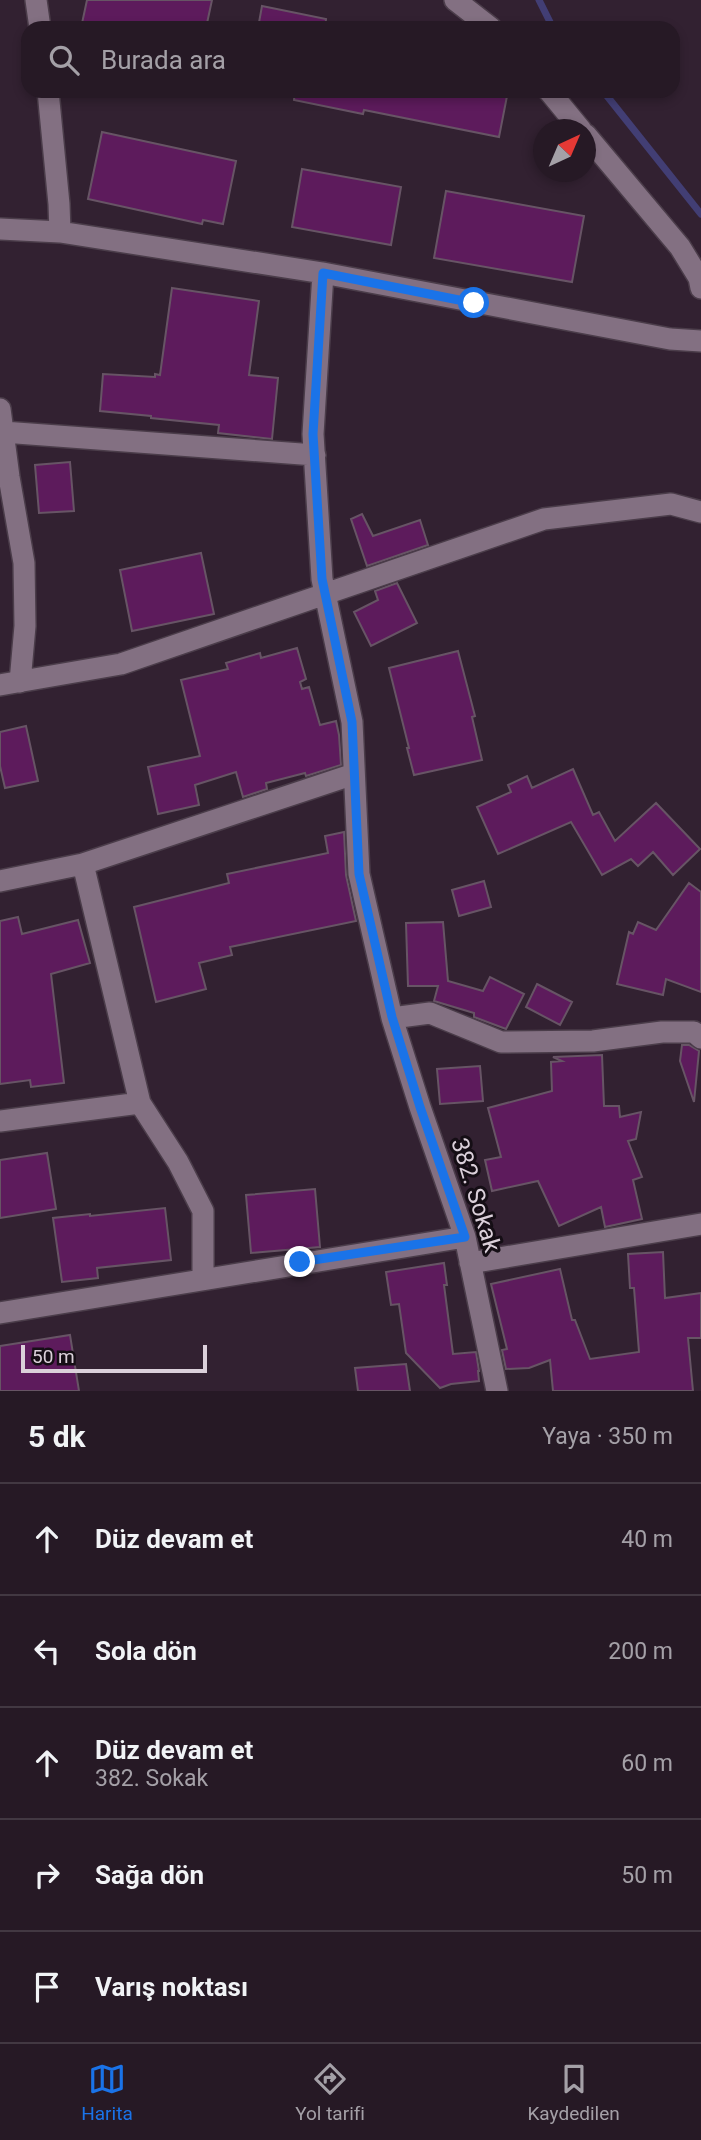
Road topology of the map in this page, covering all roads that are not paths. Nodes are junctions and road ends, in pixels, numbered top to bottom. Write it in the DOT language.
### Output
graph roads {
  1 [pos="36,0"];
  2 [pos="455,0"];
  3 [pos="39,21"];
  4 [pos="482,21"];
  5 [pos="49,98"];
  6 [pos="555,98"];
  7 [pos="572,119"];
  8 [pos="596,147"];
  9 [pos="0,229"];
  10 [pos="60,232"];
  11 [pos="323,273"];
  12 [pos="701,288"];
  13 [pos="701,341"];
  14 [pos="0,409"];
  15 [pos="3,432"];
  16 [pos="314,454"];
  17 [pos="701,512"];
  18 [pos="325,594"];
  19 [pos="10,683"];
  20 [pos="354,774"];
  21 [pos="83,864"];
  22 [pos="0,881"];
  23 [pos="392,1017"];
  24 [pos="701,1038"];
  25 [pos="140,1103"];
  26 [pos="0,1121"];
  27 [pos="701,1224"];
  28 [pos="465,1237"];
  29 [pos="470,1263"];
  30 [pos="203,1279"];
  31 [pos="0,1313"];
  32 [pos="497,1391"];
  1 -- 3 [label="street"];
  2 -- 4 [label="street"];
  5 -- 10 [label="street"];
  6 -- 7 [label="street"];
  8 -- 12 [label="street"];
  9 -- 10 [label="street"];
  10 -- 11 [label="street"];
  11 -- 13 [label="street"];
  11 -- 16 [label="street, 382. Sokak"];
  14 -- 15 [label="street"];
  15 -- 16 [label="street"];
  15 -- 19 [label="street"];
  16 -- 18 [label="street, 382. Sokak"];
  17 -- 18 [label="street"];
  18 -- 19 [label="street"];
  18 -- 20 [label="street, 382. Sokak"];
  20 -- 21 [label="street"];
  20 -- 23 [label="street, 382. Sokak"];
  21 -- 22 [label="street"];
  21 -- 25 [label="street"];
  23 -- 24 [label="street"];
  23 -- 28 [label="street, 382. Sokak"];
  25 -- 26 [label="street"];
  25 -- 30 [label="street"];
  27 -- 29 [label="street"];
  28 -- 29 [label="street, 382. Sokak"];
  28 -- 30 [label="street"];
  29 -- 32 [label="street, 382. Sokak"];
  30 -- 31 [label="street"];
}
